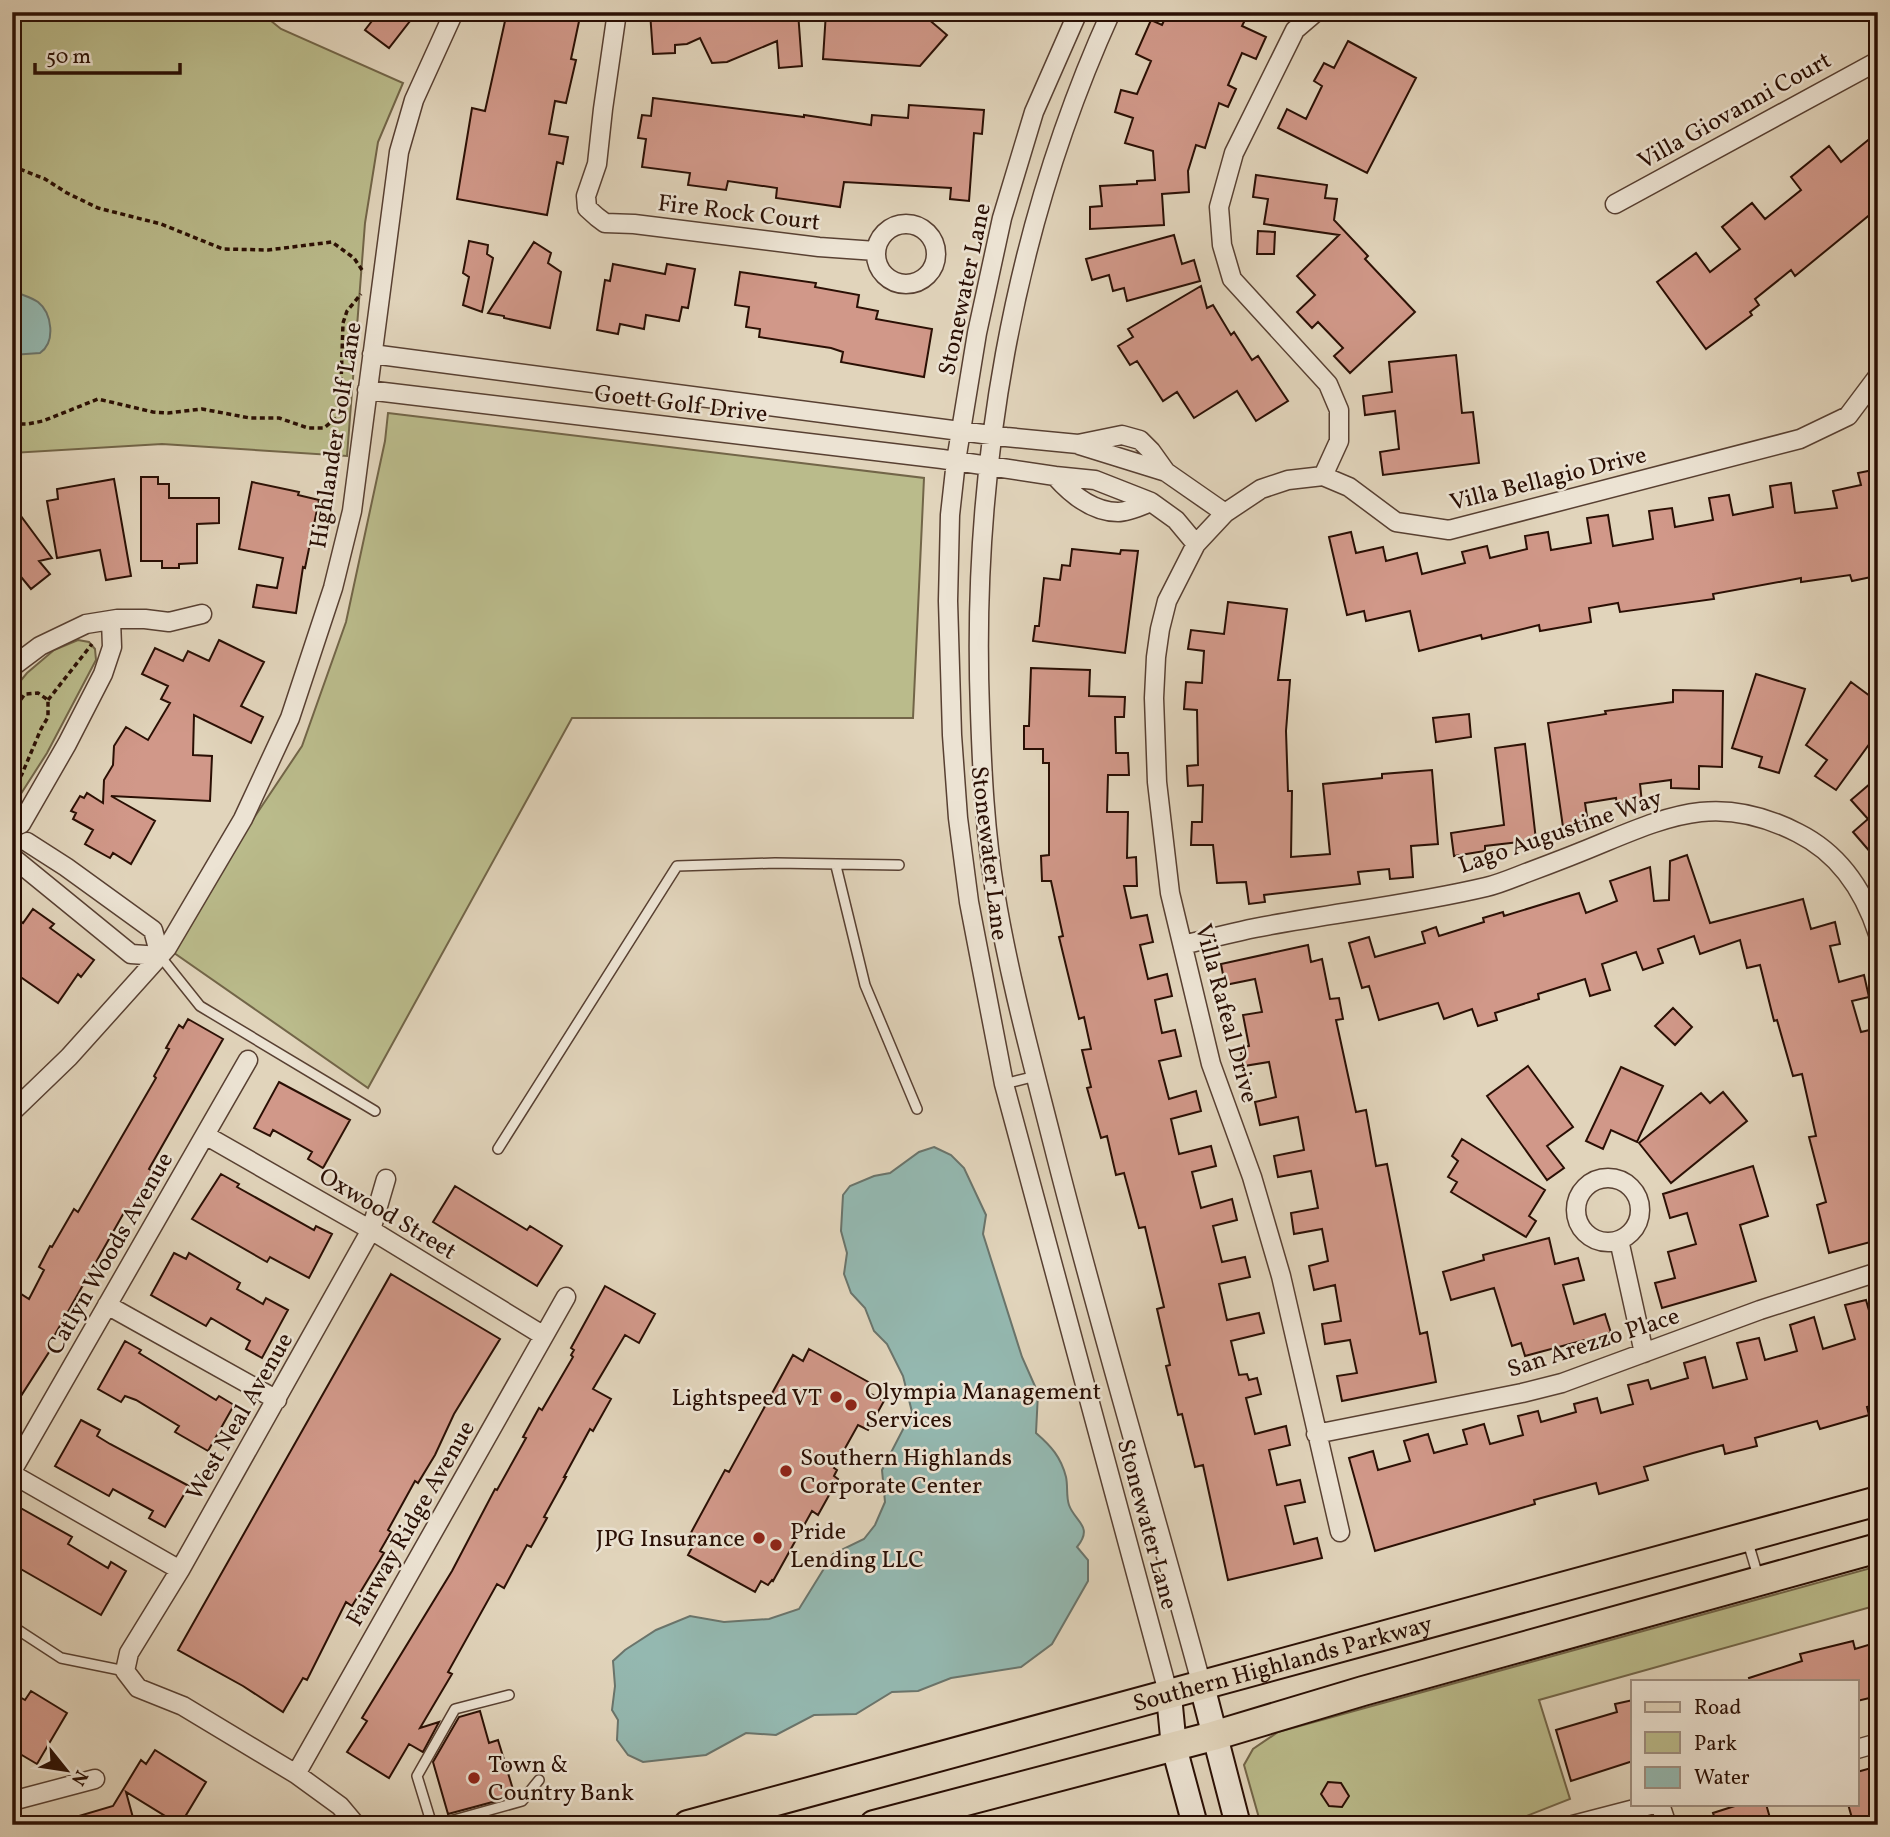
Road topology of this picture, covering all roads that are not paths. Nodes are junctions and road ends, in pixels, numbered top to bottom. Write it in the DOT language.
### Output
graph roads {
  1 [pos="454,12"];
  2 [pos="617,12"];
  3 [pos="1078,12"];
  4 [pos="1111,12"];
  5 [pos="1316,12"];
  6 [pos="1878,61"];
  7 [pos="1615,204"];
  8 [pos="876,251"];
  9 [pos="372,354"];
  10 [pos="1878,376"];
  11 [pos="367,390"];
  12 [pos="960,431"];
  13 [pos="992,435"];
  14 [pos="956,461"];
  15 [pos="989,466"];
  16 [pos="1055,476"];
  17 [pos="1322,476"];
  18 [pos="1151,502"];
  19 [pos="1225,513"];
  20 [pos="1196,544"];
  21 [pos="202,614"];
  22 [pos="111,620"];
  23 [pos="12,667"];
  24 [pos="17,822"];
  25 [pos="27,842"];
  26 [pos="12,857"];
  27 [pos="899,864"];
  28 [pos="836,866"];
  29 [pos="81,878"];
  30 [pos="65,899"];
  31 [pos="1878,934"];
  32 [pos="1183,945"];
  33 [pos="160,956"];
  34 [pos="248,1060"];
  35 [pos="1035,1076"];
  36 [pos="1004,1084"];
  37 [pos="917,1109"];
  38 [pos="375,1111"];
  39 [pos="12,1112"];
  40 [pos="205,1135"];
  41 [pos="498,1149"];
  42 [pos="386,1180"];
  43 [pos="371,1230"];
  44 [pos="1619,1240"];
  45 [pos="1878,1272"];
  46 [pos="566,1297"];
  47 [pos="107,1305"];
  48 [pos="544,1336"];
  49 [pos="1644,1353"];
  50 [pos="276,1399"];
  51 [pos="1316,1434"];
  52 [pos="12,1473"];
  53 [pos="1878,1501"];
  54 [pos="1340,1532"];
  55 [pos="1747,1537"];
  56 [pos="1878,1548"];
  57 [pos="180,1570"];
  58 [pos="1760,1581"];
  59 [pos="12,1626"];
  60 [pos="125,1671"];
  61 [pos="1202,1686"];
  62 [pos="509,1695"];
  63 [pos="1169,1696"];
  64 [pos="1213,1736"];
  65 [pos="1878,1743"];
  66 [pos="1174,1747"];
  67 [pos="1858,1748"];
  68 [pos="296,1774"];
  69 [pos="94,1779"];
  70 [pos="539,1780"];
  71 [pos="12,1801"];
  72 [pos="1646,1806"];
  73 [pos="1661,1806"];
  74 [pos="356,1825"];
  75 [pos="434,1825"];
  76 [pos="688,1825"];
  77 [pos="874,1825"];
  78 [pos="1195,1825"];
  79 [pos="1238,1825"];
  80 [pos="1573,1825"];
  81 [pos="1667,1825"];
  1 -- 9 [label="street, Highlander Golf Lane"];
  2 -- 8 [label="street, Fire Rock Court"];
  3 -- 12 [label="street, Stonewater Lane"];
  4 -- 13 [label="street, Stonewater Lane"];
  5 -- 17 [label="street"];
  6 -- 7 [label="street, Villa Giovanni Court"];
  9 -- 11 [label="street, Highlander Golf Lane"];
  9 -- 12 [label="street, Goett Golf Drive"];
  10 -- 17 [label="street, Villa Bellagio Drive"];
  11 -- 14 [label="street, Goett Golf Drive"];
  11 -- 33 [label="street, Highlander Golf Lane"];
  12 -- 13 [label="street, Goett Golf Drive"];
  12 -- 14 [label="street, Stonewater Lane"];
  13 -- 15 [label="street, Stonewater Lane"];
  13 -- 19 [label="street, Goett Golf Drive"];
  14 -- 15 [label="street, Goett Golf Drive"];
  14 -- 36 [label="street, Stonewater Lane"];
  15 -- 16 [label="street, Goett Golf Drive"];
  15 -- 35 [label="street, Stonewater Lane"];
  16 -- 18 [label="street, Goett Golf Drive"];
  16 -- 18 [label="street"];
  17 -- 19 [label="street"];
  18 -- 20 [label="street, Goett Golf Drive"];
  19 -- 20 [label="street, Villa Rafeal Drive"];
  20 -- 32 [label="street, Villa Rafeal Drive"];
  21 -- 22 [label="street"];
  22 -- 23 [label="street"];
  22 -- 24 [label="street"];
  24 -- 25 [label="street"];
  25 -- 26 [label="street"];
  25 -- 29 [label="street"];
  26 -- 30 [label="street"];
  27 -- 28 [label="lane"];
  28 -- 37 [label="lane"];
  28 -- 41 [label="lane"];
  29 -- 30 [label="street"];
  29 -- 33 [label="street"];
  30 -- 33 [label="street"];
  31 -- 32 [label="street, Lago Augustine Way"];
  32 -- 51 [label="street, Villa Rafeal Drive"];
  33 -- 38 [label="lane"];
  33 -- 39 [label="street, Highlander Golf Lane"];
  34 -- 40 [label="street, Catlyn Woods Avenue"];
  35 -- 36 [label="lane"];
  35 -- 61 [label="street, Stonewater Lane"];
  36 -- 63 [label="street, Stonewater Lane"];
  40 -- 43 [label="street, Oxwood Street"];
  40 -- 47 [label="street, Catlyn Woods Avenue"];
  42 -- 43 [label="street, West Neal Avenue"];
  43 -- 48 [label="street, Oxwood Street"];
  43 -- 50 [label="street, West Neal Avenue"];
  44 -- 49 [label="street"];
  45 -- 49 [label="street, San Arezzo Place"];
  46 -- 48 [label="street, Fairway Ridge Avenue"];
  47 -- 50 [label="street"];
  47 -- 52 [label="street, Catlyn Woods Avenue"];
  48 -- 68 [label="street, Fairway Ridge Avenue"];
  49 -- 51 [label="street, San Arezzo Place"];
  50 -- 57 [label="street, West Neal Avenue"];
  51 -- 54 [label="street, Villa Rafeal Drive"];
  52 -- 57 [label="street"];
  53 -- 55 [label="main road, Southern Highlands Parkway"];
  55 -- 58 [label="lane"];
  55 -- 61 [label="main road, Southern Highlands Parkway"];
  56 -- 58 [label="main road, Southern Highlands Parkway"];
  57 -- 60 [label="street, West Neal Avenue"];
  58 -- 64 [label="main road, Southern Highlands Parkway"];
  59 -- 60 [label="lane"];
  60 -- 68 [label="street"];
  61 -- 63 [label="main road, Southern Highlands Parkway"];
  61 -- 64 [label="main road"];
  62 -- 75 [label="lane"];
  63 -- 66 [label="main road"];
  63 -- 76 [label="main road, Southern Highlands Parkway"];
  64 -- 66 [label="main road, Southern Highlands Parkway"];
  64 -- 79 [label="main road"];
  65 -- 67 [label="street"];
  66 -- 77 [label="main road, Southern Highlands Parkway"];
  66 -- 78 [label="main road"];
  68 -- 74 [label="street"];
  69 -- 71 [label="street"];
  70 -- 75 [label="lane"];
  72 -- 80 [label="street"];
  73 -- 81 [label="street"];
}
